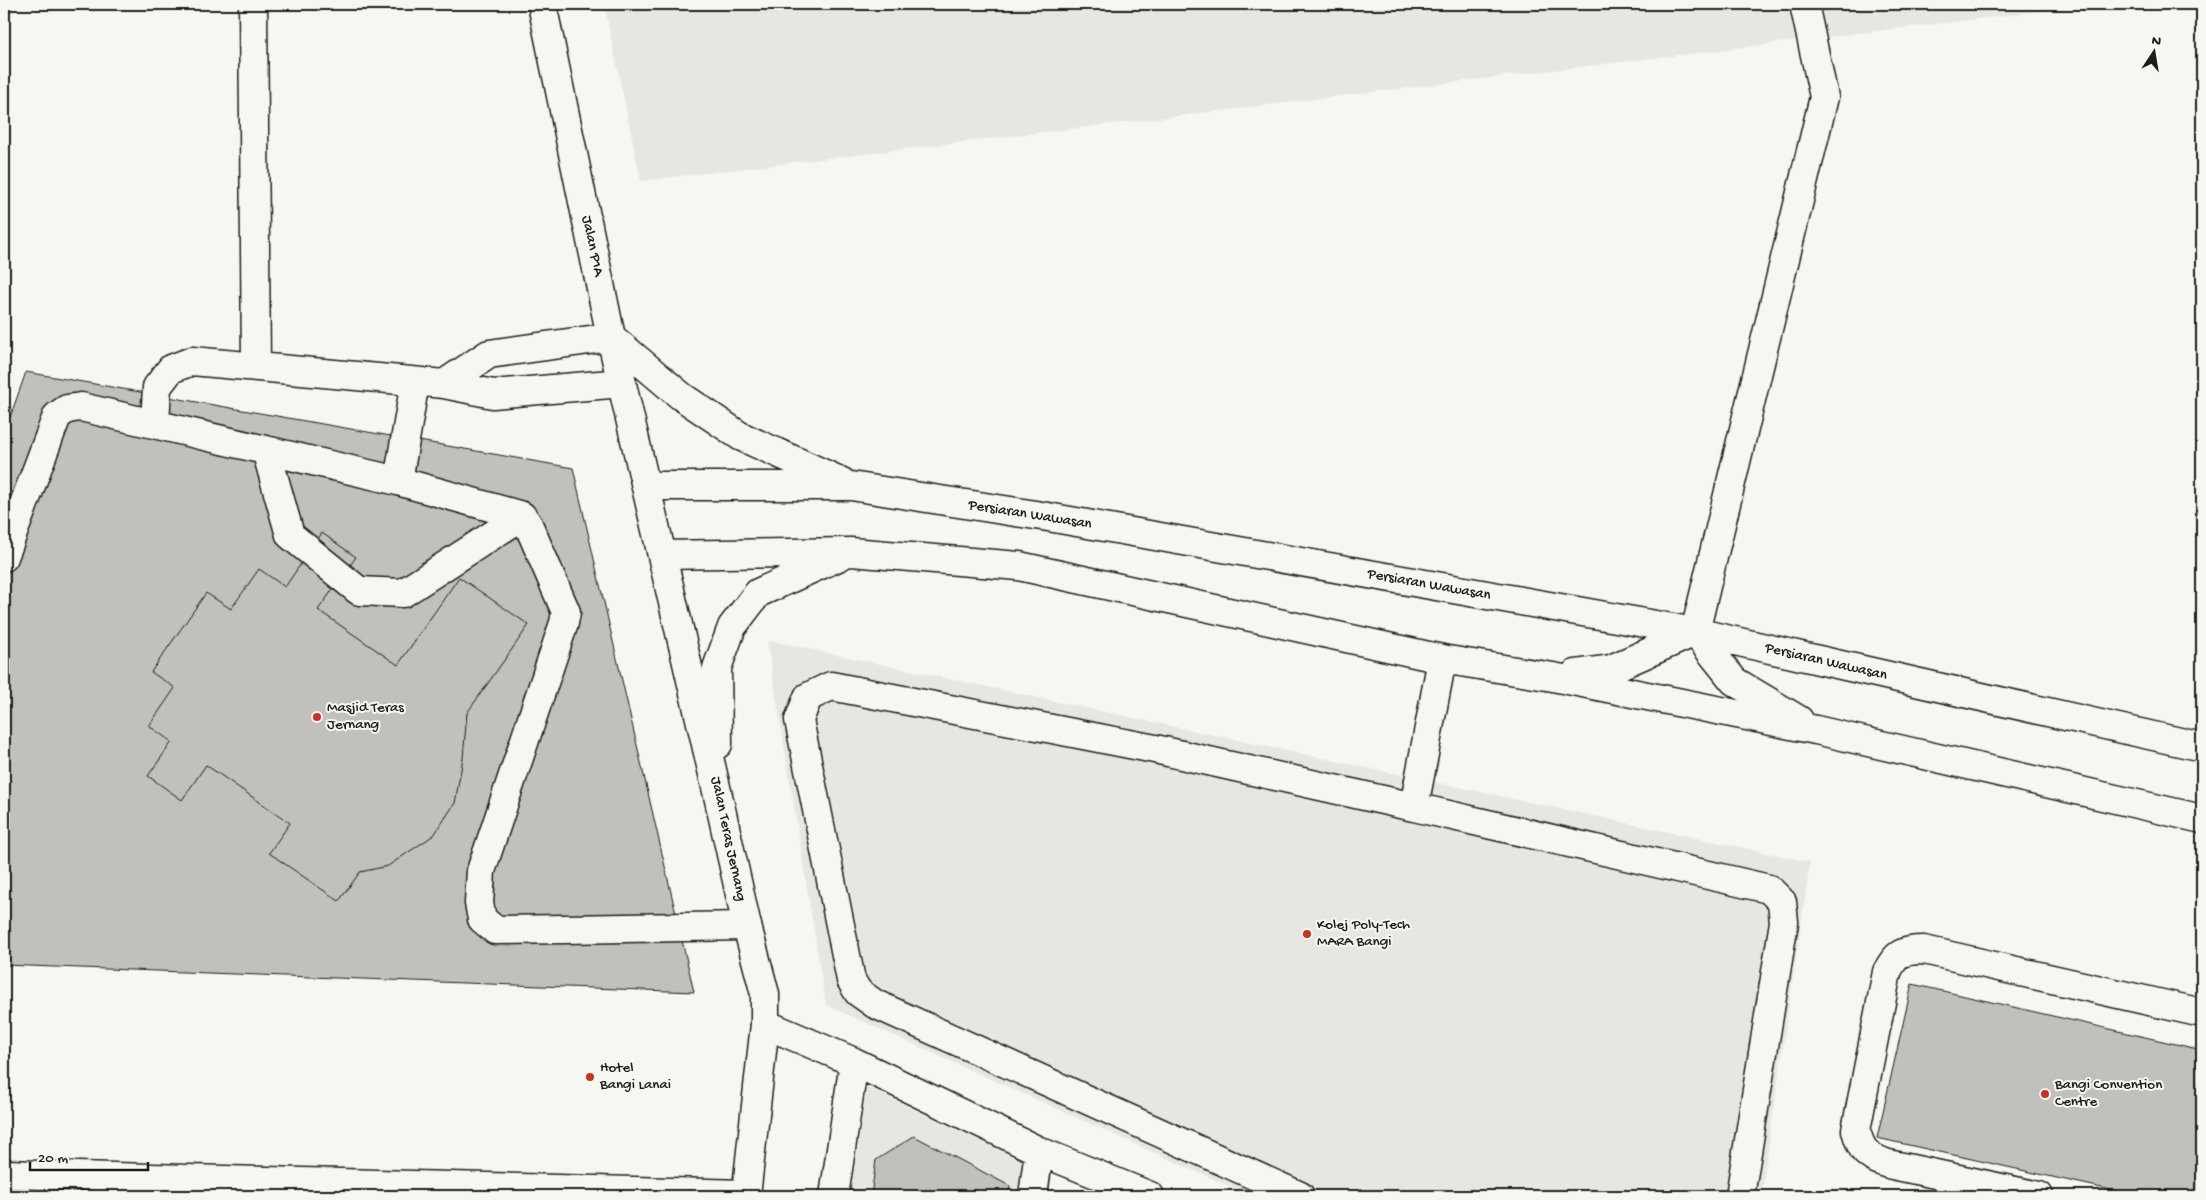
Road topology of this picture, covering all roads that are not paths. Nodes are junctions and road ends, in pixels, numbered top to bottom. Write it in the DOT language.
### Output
graph roads {
  1 [pos="254,4"];
  2 [pos="542,4"];
  3 [pos="1804,4"];
  4 [pos="611,336"];
  5 [pos="256,366"];
  6 [pos="416,382"];
  7 [pos="622,383"];
  8 [pos="444,384"];
  9 [pos="155,424"];
  10 [pos="266,450"];
  11 [pos="398,481"];
  12 [pos="646,486"];
  13 [pos="851,486"];
  14 [pos="522,516"];
  15 [pos="851,552"];
  16 [pos="662,555"];
  17 [pos="4,556"];
  18 [pos="1695,632"];
  19 [pos="1442,659"];
  20 [pos="1553,676"];
  21 [pos="1816,730"];
  22 [pos="2202,747"];
  23 [pos="719,800"];
  24 [pos="1414,807"];
  25 [pos="2202,819"];
  26 [pos="746,926"];
  27 [pos="2202,1013"];
  28 [pos="765,1024"];
  29 [pos="854,1062"];
  30 [pos="1039,1150"];
  31 [pos="4,1174"];
  32 [pos="746,1195"];
  33 [pos="834,1196"];
  34 [pos="1033,1196"];
  35 [pos="1150,1196"];
  36 [pos="1300,1196"];
  37 [pos="1740,1196"];
  38 [pos="2039,1196"];
  1 -- 5 [label="main road"];
  2 -- 4 [label="main road, Jalan P1A"];
  3 -- 18 [label="main road"];
  4 -- 7 [label="main road, Jalan P1A"];
  4 -- 8 [label="main road"];
  4 -- 13 [label="main road"];
  5 -- 6 [label="main road"];
  5 -- 9 [label="main road"];
  6 -- 8 [label="main road"];
  6 -- 11 [label="main road"];
  7 -- 8 [label="main road"];
  7 -- 12 [label="main road, Jalan P1A"];
  9 -- 10 [label="main road"];
  9 -- 17 [label="main road"];
  10 -- 11 [label="main road"];
  10 -- 14 [label="main road"];
  11 -- 14 [label="main road"];
  12 -- 13 [label="main road, Persiaran Wawasan"];
  12 -- 16 [label="main road, Jalan Teras Jernang"];
  13 -- 18 [label="main road, Persiaran Wawasan"];
  14 -- 26 [label="main road"];
  15 -- 16 [label="main road"];
  15 -- 19 [label="main road"];
  15 -- 23 [label="main road"];
  16 -- 23 [label="main road, Jalan Teras Jernang"];
  18 -- 20 [label="main road"];
  18 -- 21 [label="main road"];
  18 -- 22 [label="main road, Persiaran Wawasan"];
  19 -- 20 [label="main road"];
  19 -- 24 [label="main road"];
  20 -- 21 [label="main road"];
  21 -- 25 [label="main road"];
  23 -- 26 [label="main road, Jalan Teras Jernang"];
  24 -- 36 [label="main road"];
  24 -- 37 [label="main road"];
  26 -- 28 [label="main road, Jalan Teras Jernang"];
  27 -- 38 [label="main road"];
  28 -- 29 [label="main road"];
  28 -- 32 [label="main road, Jalan Teras Jernang"];
  29 -- 30 [label="main road"];
  29 -- 33 [label="main road"];
  30 -- 34 [label="main road"];
  30 -- 35 [label="main road"];
  31 -- 32 [label="main road"];
}
